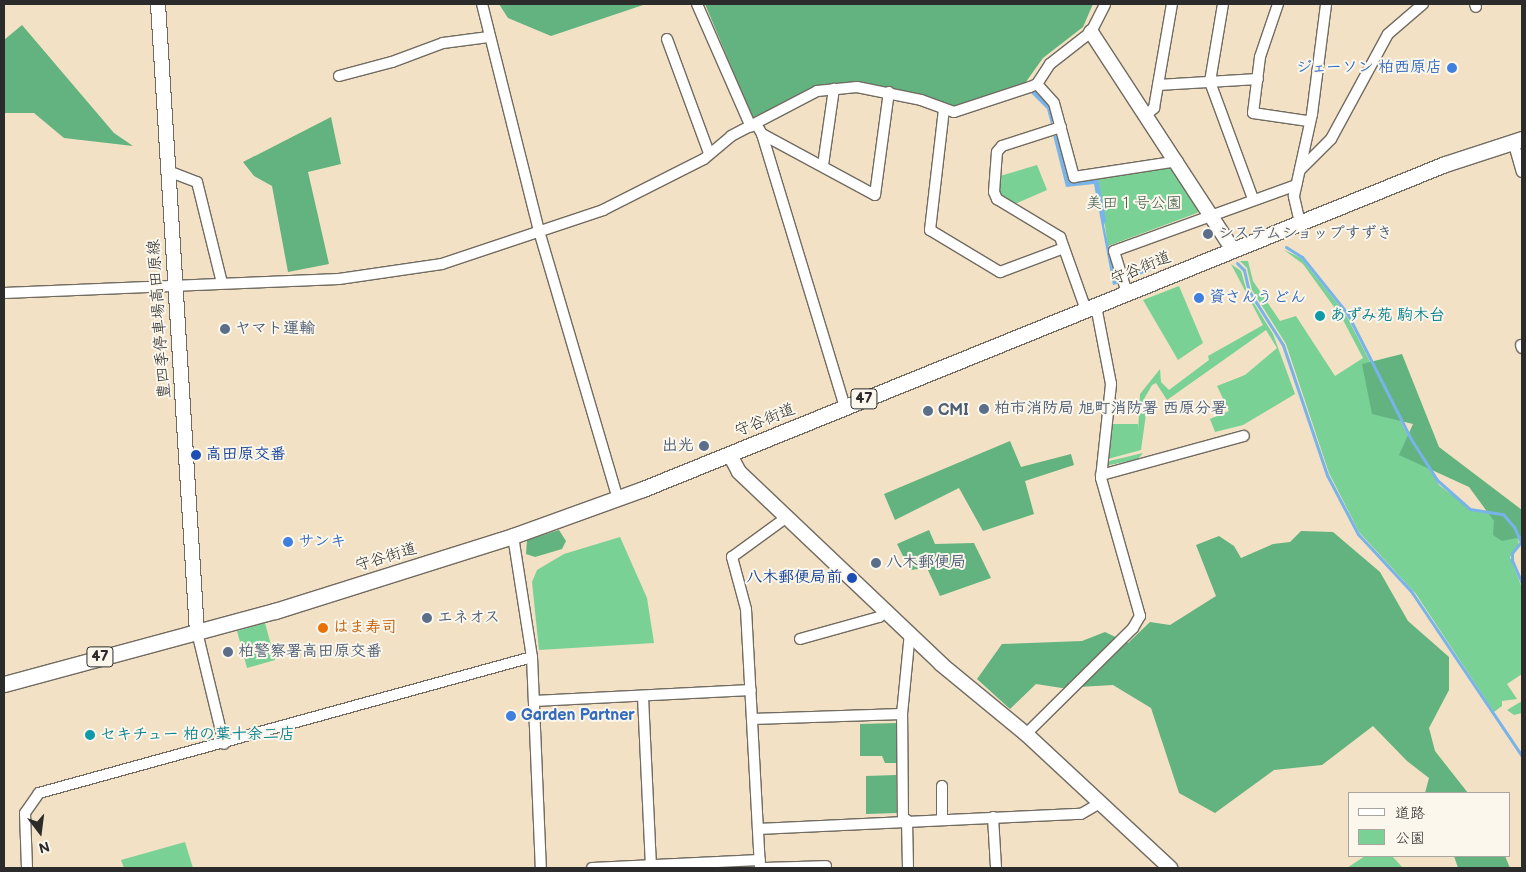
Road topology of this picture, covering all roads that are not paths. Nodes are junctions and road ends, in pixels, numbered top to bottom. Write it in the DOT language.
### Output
graph roads {
  1 [pos="158,4"];
  2 [pos="482,4"];
  3 [pos="697,4"];
  4 [pos="1105,4"];
  5 [pos="1172,4"];
  6 [pos="1223,4"];
  7 [pos="1278,4"];
  8 [pos="1326,4"];
  9 [pos="1423,4"];
  10 [pos="1091,32"];
  11 [pos="489,37"];
  12 [pos="667,39"];
  13 [pos="339,76"];
  14 [pos="1258,79"];
  15 [pos="1210,82"];
  16 [pos="1037,84"];
  17 [pos="1158,86"];
  18 [pos="834,89"];
  19 [pos="889,92"];
  20 [pos="944,109"];
  21 [pos="1146,115"];
  22 [pos="1308,121"];
  23 [pos="753,125"];
  24 [pos="1061,127"];
  25 [pos="762,134"];
  26 [pos="1518,140"];
  27 [pos="710,153"];
  28 [pos="1178,161"];
  29 [pos="824,165"];
  30 [pos="1300,170"];
  31 [pos="168,171"];
  32 [pos="1522,172"];
  33 [pos="1296,185"];
  34 [pos="1253,199"];
  35 [pos="1212,213"];
  36 [pos="1300,223"];
  37 [pos="540,231"];
  38 [pos="1064,248"];
  39 [pos="1234,250"];
  40 [pos="222,283"];
  41 [pos="176,288"];
  42 [pos="4,293"];
  43 [pos="1127,293"];
  44 [pos="1091,308"];
  45 [pos="845,407"];
  46 [pos="1244,436"];
  47 [pos="730,455"];
  48 [pos="1101,475"];
  49 [pos="618,499"];
  50 [pos="787,517"];
  51 [pos="513,536"];
  52 [pos="887,611"];
  53 [pos="197,632"];
  54 [pos="910,633"];
  55 [pos="800,639"];
  56 [pos="532,657"];
  57 [pos="4,684"];
  58 [pos="751,690"];
  59 [pos="643,697"];
  60 [pos="534,701"];
  61 [pos="902,714"];
  62 [pos="752,719"];
  63 [pos="1026,734"];
  64 [pos="224,744"];
  65 [pos="942,786"];
  66 [pos="1100,803"];
  67 [pos="993,817"];
  68 [pos="942,819"];
  69 [pos="905,821"];
  70 [pos="758,829"];
  71 [pos="760,865"];
  72 [pos="651,866"];
  73 [pos="826,866"];
  74 [pos="27,868"];
  75 [pos="540,868"];
  76 [pos="592,868"];
  77 [pos="908,868"];
  78 [pos="996,868"];
  79 [pos="1170,868"];
  1 -- 31 [label="street, 豊四季停車場高田原線"];
  2 -- 11 [label="street"];
  3 -- 23 [label="street"];
  4 -- 10 [label="street"];
  5 -- 17 [label="street"];
  6 -- 15 [label="street"];
  7 -- 14 [label="street"];
  8 -- 22 [label="street"];
  9 -- 30 [label="street"];
  10 -- 16 [label="street"];
  10 -- 21 [label="street"];
  11 -- 13 [label="street"];
  11 -- 37 [label="street"];
  12 -- 27 [label="street"];
  14 -- 15 [label="street"];
  14 -- 22 [label="street"];
  15 -- 17 [label="street"];
  15 -- 34 [label="street"];
  16 -- 20 [label="street"];
  16 -- 24 [label="street"];
  17 -- 21 [label="street"];
  18 -- 19 [label="street"];
  18 -- 23 [label="street"];
  18 -- 29 [label="street"];
  19 -- 20 [label="street"];
  19 -- 29 [label="street"];
  20 -- 38 [label="street"];
  21 -- 28 [label="street"];
  22 -- 30 [label="street"];
  23 -- 25 [label="street"];
  23 -- 27 [label="street"];
  24 -- 28 [label="street"];
  24 -- 38 [label="street"];
  25 -- 29 [label="street"];
  25 -- 45 [label="street"];
  26 -- 32 [label="street"];
  26 -- 36 [label="main road, 守谷街道 / 47"];
  27 -- 37 [label="street"];
  28 -- 35 [label="street"];
  30 -- 33 [label="street"];
  31 -- 40 [label="street"];
  31 -- 41 [label="street, 豊四季停車場高田原線"];
  33 -- 34 [label="street"];
  33 -- 36 [label="street"];
  34 -- 35 [label="street"];
  35 -- 39 [label="street"];
  35 -- 43 [label="street"];
  36 -- 39 [label="main road, 守谷街道 / 47"];
  37 -- 40 [label="street"];
  37 -- 49 [label="street"];
  38 -- 44 [label="street"];
  39 -- 43 [label="main road, 守谷街道 / 47"];
  40 -- 41 [label="street"];
  41 -- 42 [label="street"];
  41 -- 53 [label="street, 豊四季停車場高田原線"];
  43 -- 44 [label="main road, 守谷街道 / 47"];
  44 -- 45 [label="main road, 守谷街道 / 47"];
  44 -- 48 [label="street"];
  45 -- 47 [label="main road, 守谷街道 / 47"];
  46 -- 48 [label="street"];
  47 -- 49 [label="main road, 守谷街道 / 47"];
  47 -- 50 [label="street"];
  48 -- 63 [label="street"];
  49 -- 51 [label="main road, 守谷街道 / 47"];
  50 -- 52 [label="street"];
  50 -- 58 [label="street"];
  51 -- 53 [label="main road, 守谷街道 / 47"];
  51 -- 56 [label="street"];
  52 -- 54 [label="street"];
  52 -- 55 [label="street"];
  53 -- 57 [label="main road, 守谷街道 / 47"];
  53 -- 64 [label="street"];
  54 -- 61 [label="street"];
  54 -- 63 [label="street"];
  56 -- 60 [label="street"];
  56 -- 64 [label="street"];
  58 -- 59 [label="street"];
  58 -- 62 [label="street"];
  59 -- 60 [label="street"];
  59 -- 72 [label="street"];
  60 -- 75 [label="street"];
  61 -- 62 [label="street"];
  61 -- 69 [label="street"];
  62 -- 70 [label="street"];
  63 -- 66 [label="street"];
  64 -- 74 [label="street"];
  65 -- 68 [label="street"];
  66 -- 67 [label="street"];
  66 -- 79 [label="street"];
  67 -- 68 [label="street"];
  67 -- 78 [label="street"];
  68 -- 69 [label="street"];
  69 -- 70 [label="street"];
  69 -- 77 [label="street"];
  70 -- 71 [label="street"];
  71 -- 72 [label="street"];
  71 -- 73 [label="street"];
  72 -- 76 [label="street"];
}
